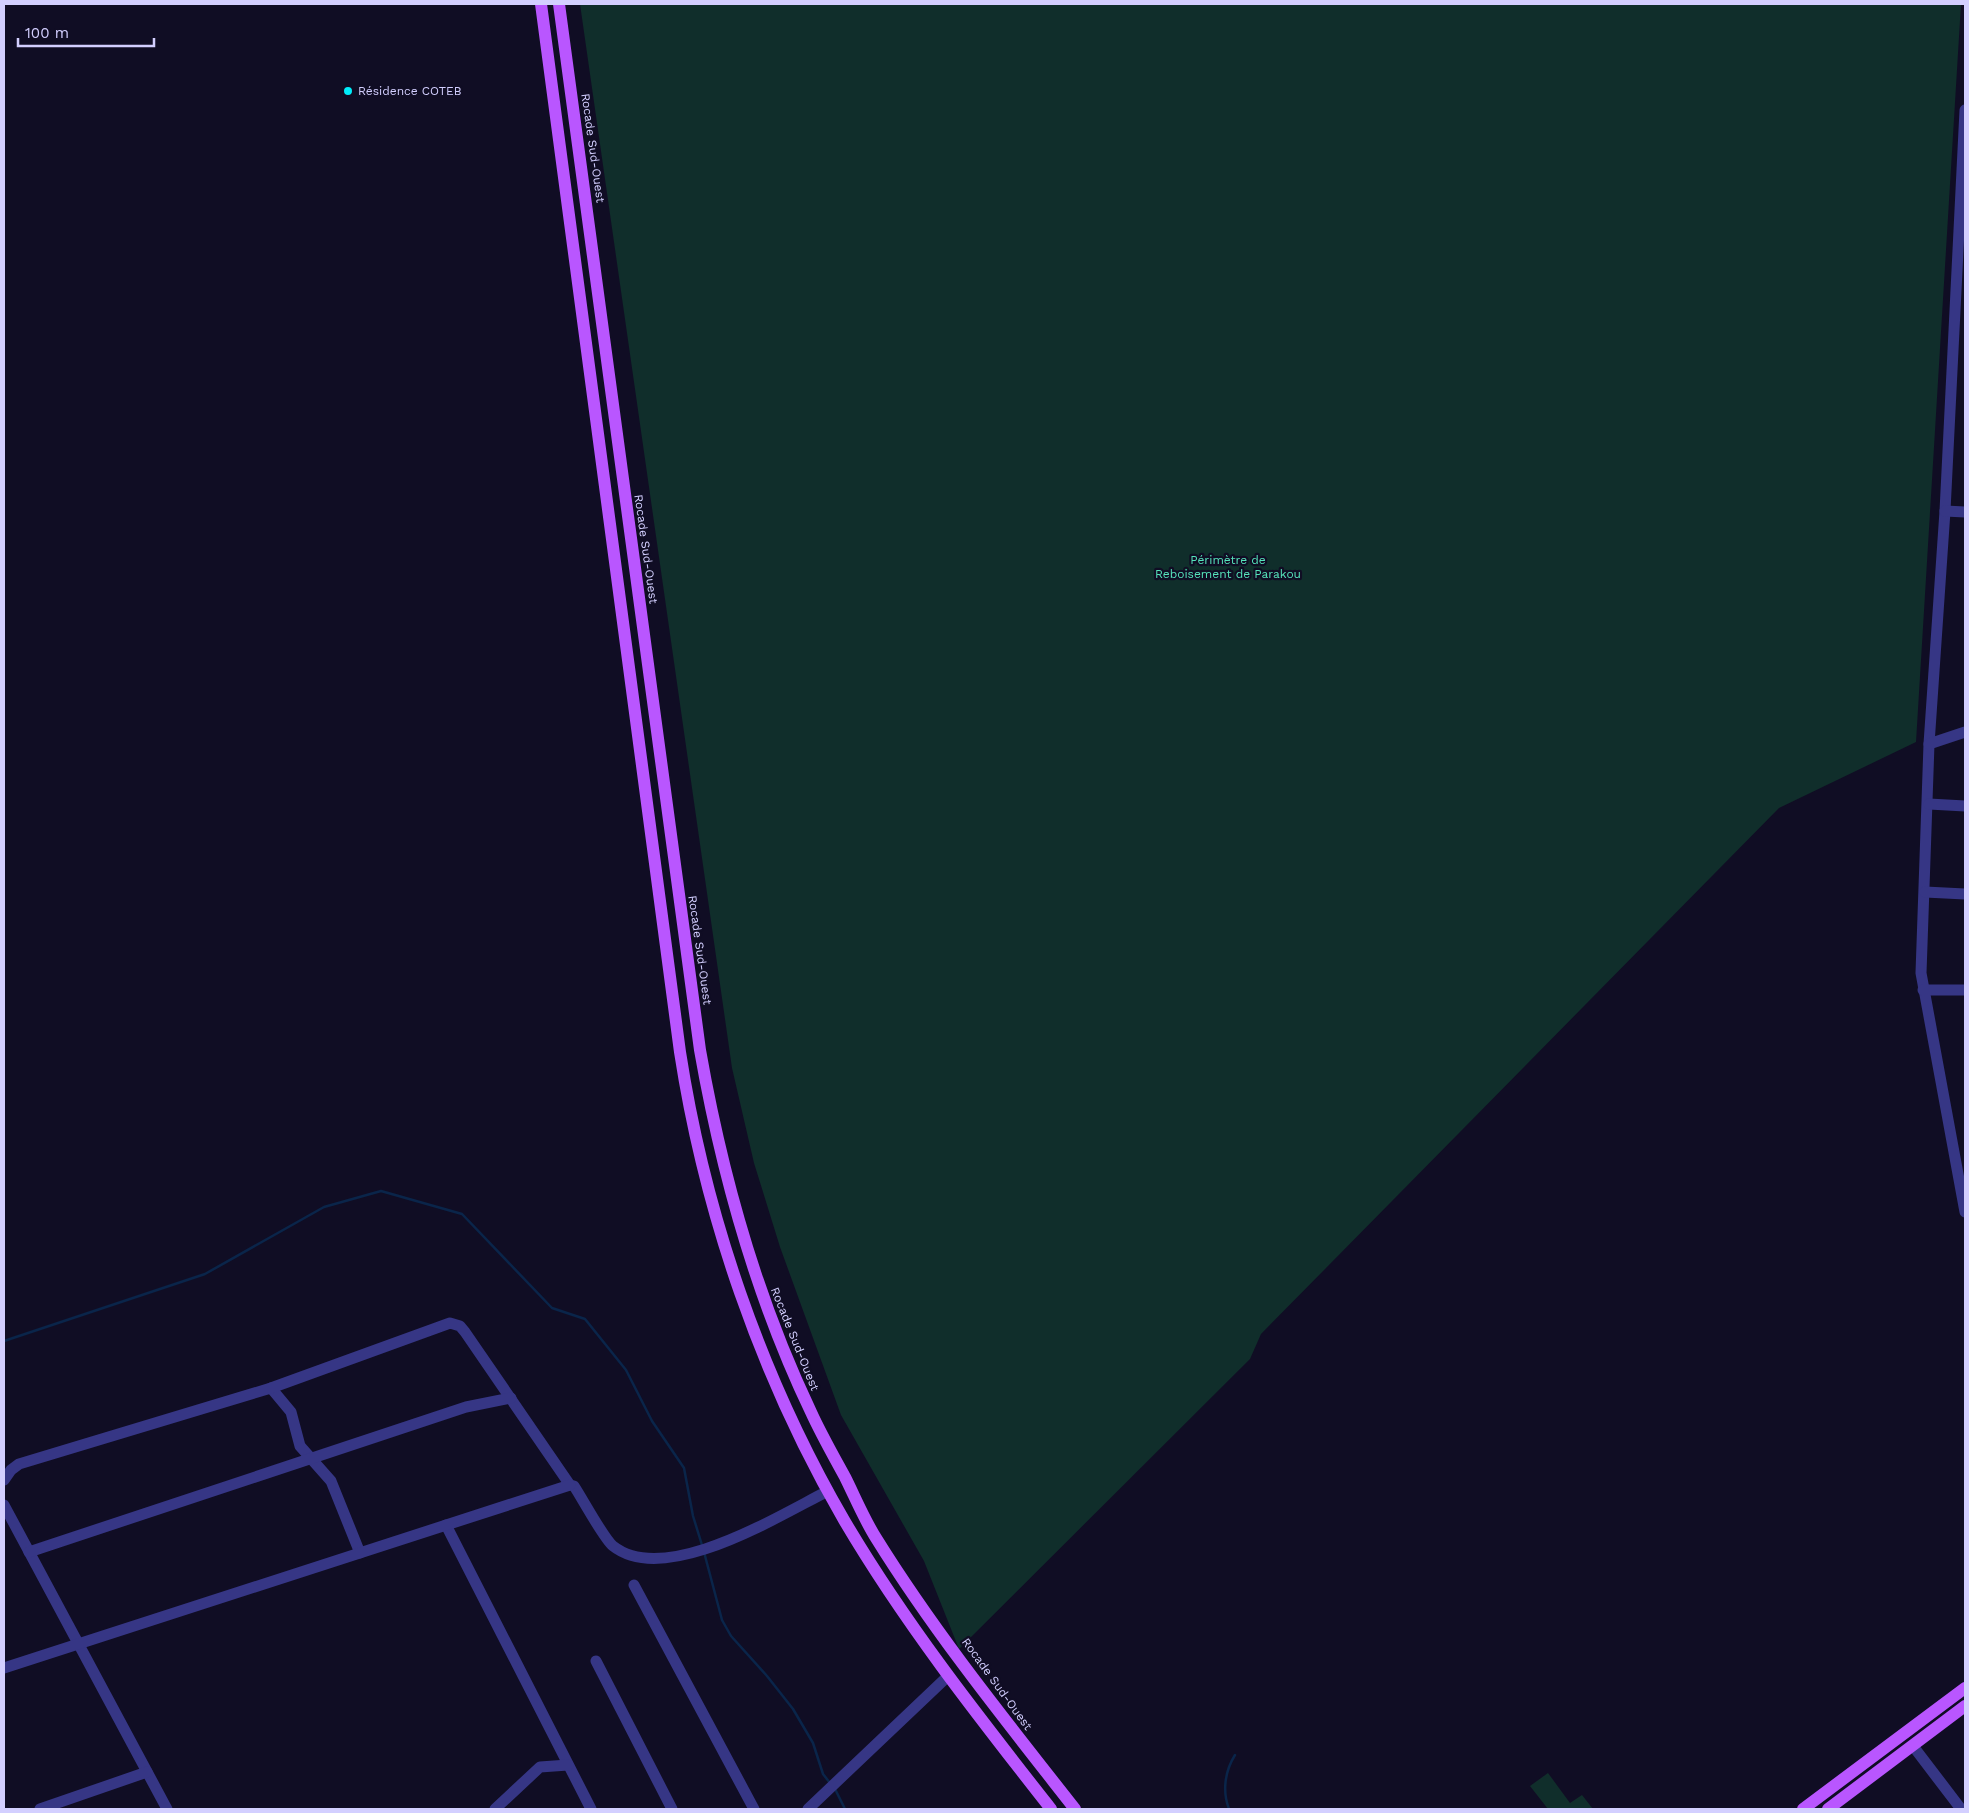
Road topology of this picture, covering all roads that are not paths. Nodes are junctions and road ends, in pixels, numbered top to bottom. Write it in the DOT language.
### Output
graph roads {
  1 [pos="540,4"];
  2 [pos="559,4"];
  3 [pos="1965,110"];
  4 [pos="1961,254"];
  5 [pos="1960,310"];
  6 [pos="1945,511"];
  7 [pos="1965,512"];
  8 [pos="1965,732"];
  9 [pos="1929,744"];
  10 [pos="1929,804"];
  11 [pos="1965,806"];
  12 [pos="1925,892"];
  13 [pos="1965,894"];
  14 [pos="1923,990"];
  15 [pos="1965,990"];
  16 [pos="1965,1212"];
  17 [pos="271,1388"];
  18 [pos="511,1398"];
  19 [pos="312,1459"];
  20 [pos="4,1480"];
  21 [pos="570,1484"];
  22 [pos="828,1492"];
  23 [pos="4,1505"];
  24 [pos="446,1525"];
  25 [pos="29,1552"];
  26 [pos="360,1552"];
  27 [pos="634,1585"];
  28 [pos="78,1643"];
  29 [pos="596,1661"];
  30 [pos="4,1668"];
  31 [pos="947,1677"];
  32 [pos="1965,1688"];
  33 [pos="1965,1706"];
  34 [pos="1913,1746"];
  35 [pos="568,1765"];
  36 [pos="147,1772"];
  37 [pos="40,1808"];
  38 [pos="167,1809"];
  39 [pos="495,1809"];
  40 [pos="591,1809"];
  41 [pos="672,1809"];
  42 [pos="754,1809"];
  43 [pos="808,1809"];
  44 [pos="1051,1809"];
  45 [pos="1075,1809"];
  46 [pos="1803,1809"];
  47 [pos="1828,1809"];
  48 [pos="1961,1809"];
  1 -- 22 [label="main road"];
  2 -- 45 [label="main road, Rocade Sud-Ouest"];
  3 -- 4 [label="street"];
  4 -- 5 [label="street"];
  5 -- 6 [label="street"];
  6 -- 7 [label="street"];
  6 -- 9 [label="street"];
  8 -- 9 [label="street"];
  9 -- 10 [label="street"];
  10 -- 11 [label="street"];
  10 -- 12 [label="street"];
  12 -- 13 [label="street"];
  12 -- 14 [label="street"];
  14 -- 15 [label="street"];
  14 -- 16 [label="street"];
  17 -- 18 [label="street"];
  17 -- 19 [label="street"];
  17 -- 20 [label="street"];
  18 -- 19 [label="street"];
  18 -- 21 [label="street"];
  19 -- 25 [label="street"];
  19 -- 26 [label="street"];
  21 -- 22 [label="street"];
  21 -- 24 [label="street"];
  22 -- 31 [label="main road"];
  23 -- 25 [label="street"];
  24 -- 26 [label="street"];
  24 -- 35 [label="street"];
  25 -- 28 [label="street"];
  26 -- 28 [label="street"];
  27 -- 42 [label="street"];
  28 -- 30 [label="street"];
  28 -- 36 [label="street"];
  29 -- 41 [label="street"];
  31 -- 43 [label="street"];
  31 -- 44 [label="main road"];
  32 -- 46 [label="main road"];
  33 -- 34 [label="main road"];
  34 -- 47 [label="main road"];
  34 -- 48 [label="street"];
  35 -- 39 [label="street"];
  35 -- 40 [label="street"];
  36 -- 37 [label="street"];
  36 -- 38 [label="street"];
}
